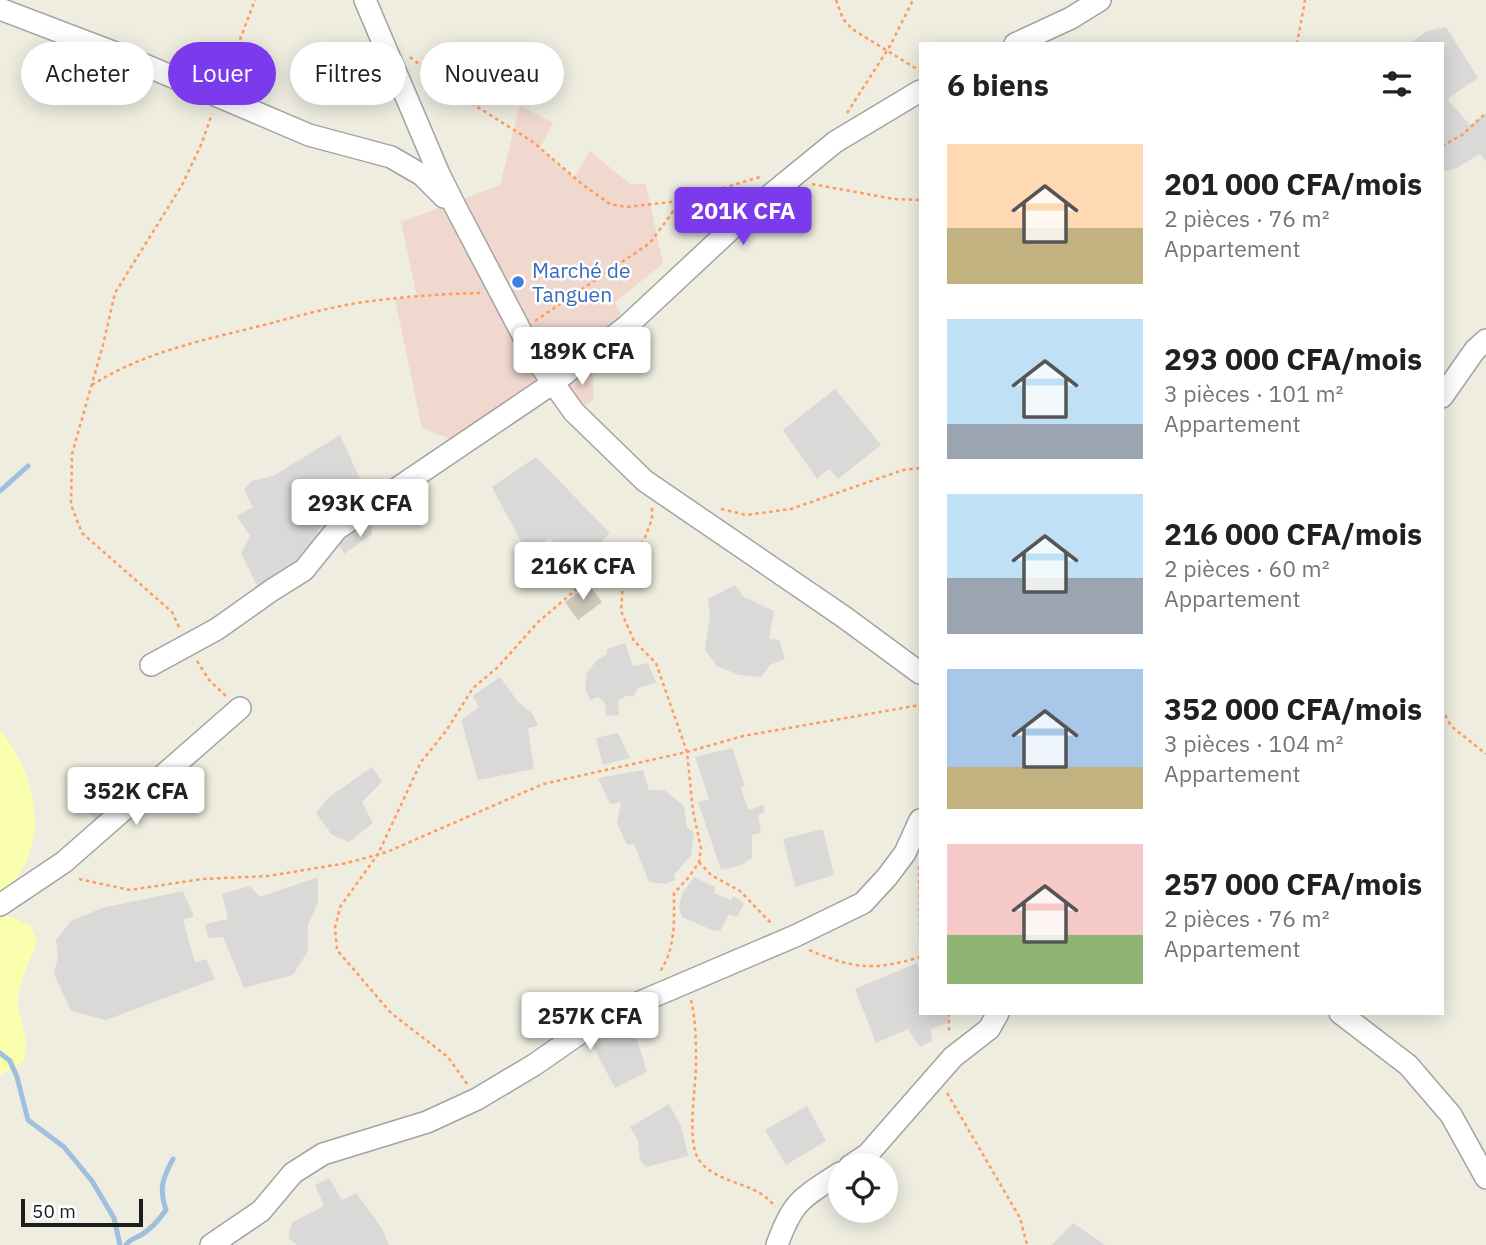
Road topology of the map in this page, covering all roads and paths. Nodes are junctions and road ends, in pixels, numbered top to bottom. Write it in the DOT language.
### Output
graph roads {
  1 [pos="255,0"];
  2 [pos="365,0"];
  3 [pos="836,0"];
  4 [pos="913,0"];
  5 [pos="1100,0"];
  6 [pos="1305,0"];
  7 [pos="0,9"];
  8 [pos="379,34"];
  9 [pos="239,42"];
  10 [pos="1018,42"];
  11 [pos="1297,42"];
  12 [pos="887,50"];
  13 [pos="919,70"];
  14 [pos="168,75"];
  15 [pos="919,92"];
  16 [pos="215,105"];
  17 [pos="237,105"];
  18 [pos="1486,113"];
  19 [pos="835,142"];
  20 [pos="1444,145"];
  21 [pos="777,178"];
  22 [pos="736,185"];
  23 [pos="919,200"];
  24 [pos="680,201"];
  25 [pos="456,208"];
  26 [pos="501,293"];
  27 [pos="521,331"];
  28 [pos="1486,340"];
  29 [pos="553,383"];
  30 [pos="92,385"];
  31 [pos="1444,394"];
  32 [pos="919,468"];
  33 [pos="645,481"];
  34 [pos="712,503"];
  35 [pos="624,567"];
  36 [pos="187,644"];
  37 [pos="151,665"];
  38 [pos="919,672"];
  39 [pos="919,705"];
  40 [pos="240,708"];
  41 [pos="1444,713"];
  42 [pos="687,752"];
  43 [pos="1486,754"];
  44 [pos="919,822"];
  45 [pos="378,854"];
  46 [pos="79,879"];
  47 [pos="0,905"];
  48 [pos="666,964"];
  49 [pos="659,974"];
  50 [pos="677,986"];
  51 [pos="949,1015"];
  52 [pos="997,1015"];
  53 [pos="1343,1015"];
  54 [pos="946,1065"];
  55 [pos="477,1099"];
  56 [pos="868,1153"];
  57 [pos="1486,1178"];
  58 [pos="828,1180"];
  59 [pos="780,1237"];
  60 [pos="211,1245"];
  61 [pos="1027,1245"];
  1 -- 9 [label="path"];
  2 -- 8 [label="street"];
  3 -- 12 [label="path"];
  4 -- 12 [label="path"];
  5 -- 10 [label="street"];
  6 -- 11 [label="path"];
  7 -- 14 [label="street"];
  8 -- 24 [label="path"];
  8 -- 25 [label="street"];
  12 -- 13 [label="path"];
  12 -- 19 [label="path"];
  15 -- 19 [label="street"];
  16 -- 30 [label="path"];
  17 -- 25 [label="street"];
  18 -- 20 [label="path"];
  19 -- 21 [label="street"];
  21 -- 22 [label="path"];
  21 -- 22 [label="path"];
  21 -- 23 [label="path"];
  21 -- 29 [label="street"];
  22 -- 24 [label="path"];
  24 -- 27 [label="path"];
  25 -- 26 [label="street"];
  26 -- 27 [label="street"];
  26 -- 30 [label="path"];
  27 -- 29 [label="street"];
  28 -- 31 [label="street"];
  29 -- 33 [label="street"];
  29 -- 36 [label="street"];
  30 -- 36 [label="path"];
  32 -- 34 [label="path"];
  33 -- 35 [label="path"];
  33 -- 38 [label="street"];
  35 -- 42 [label="path"];
  35 -- 45 [label="path"];
  36 -- 37 [label="street"];
  36 -- 40 [label="path"];
  39 -- 42 [label="path"];
  40 -- 47 [label="street"];
  41 -- 43 [label="path"];
  42 -- 45 [label="path"];
  42 -- 48 [label="path"];
  44 -- 50 [label="street"];
  45 -- 46 [label="path"];
  45 -- 55 [label="path"];
  48 -- 49 [label="path"];
  48 -- 50 [label="path"];
  50 -- 55 [label="street"];
  50 -- 59 [label="path"];
  51 -- 54 [label="path"];
  52 -- 54 [label="street"];
  53 -- 57 [label="street"];
  54 -- 56 [label="street"];
  54 -- 61 [label="path"];
  55 -- 60 [label="street"];
  58 -- 59 [label="street"];
}
